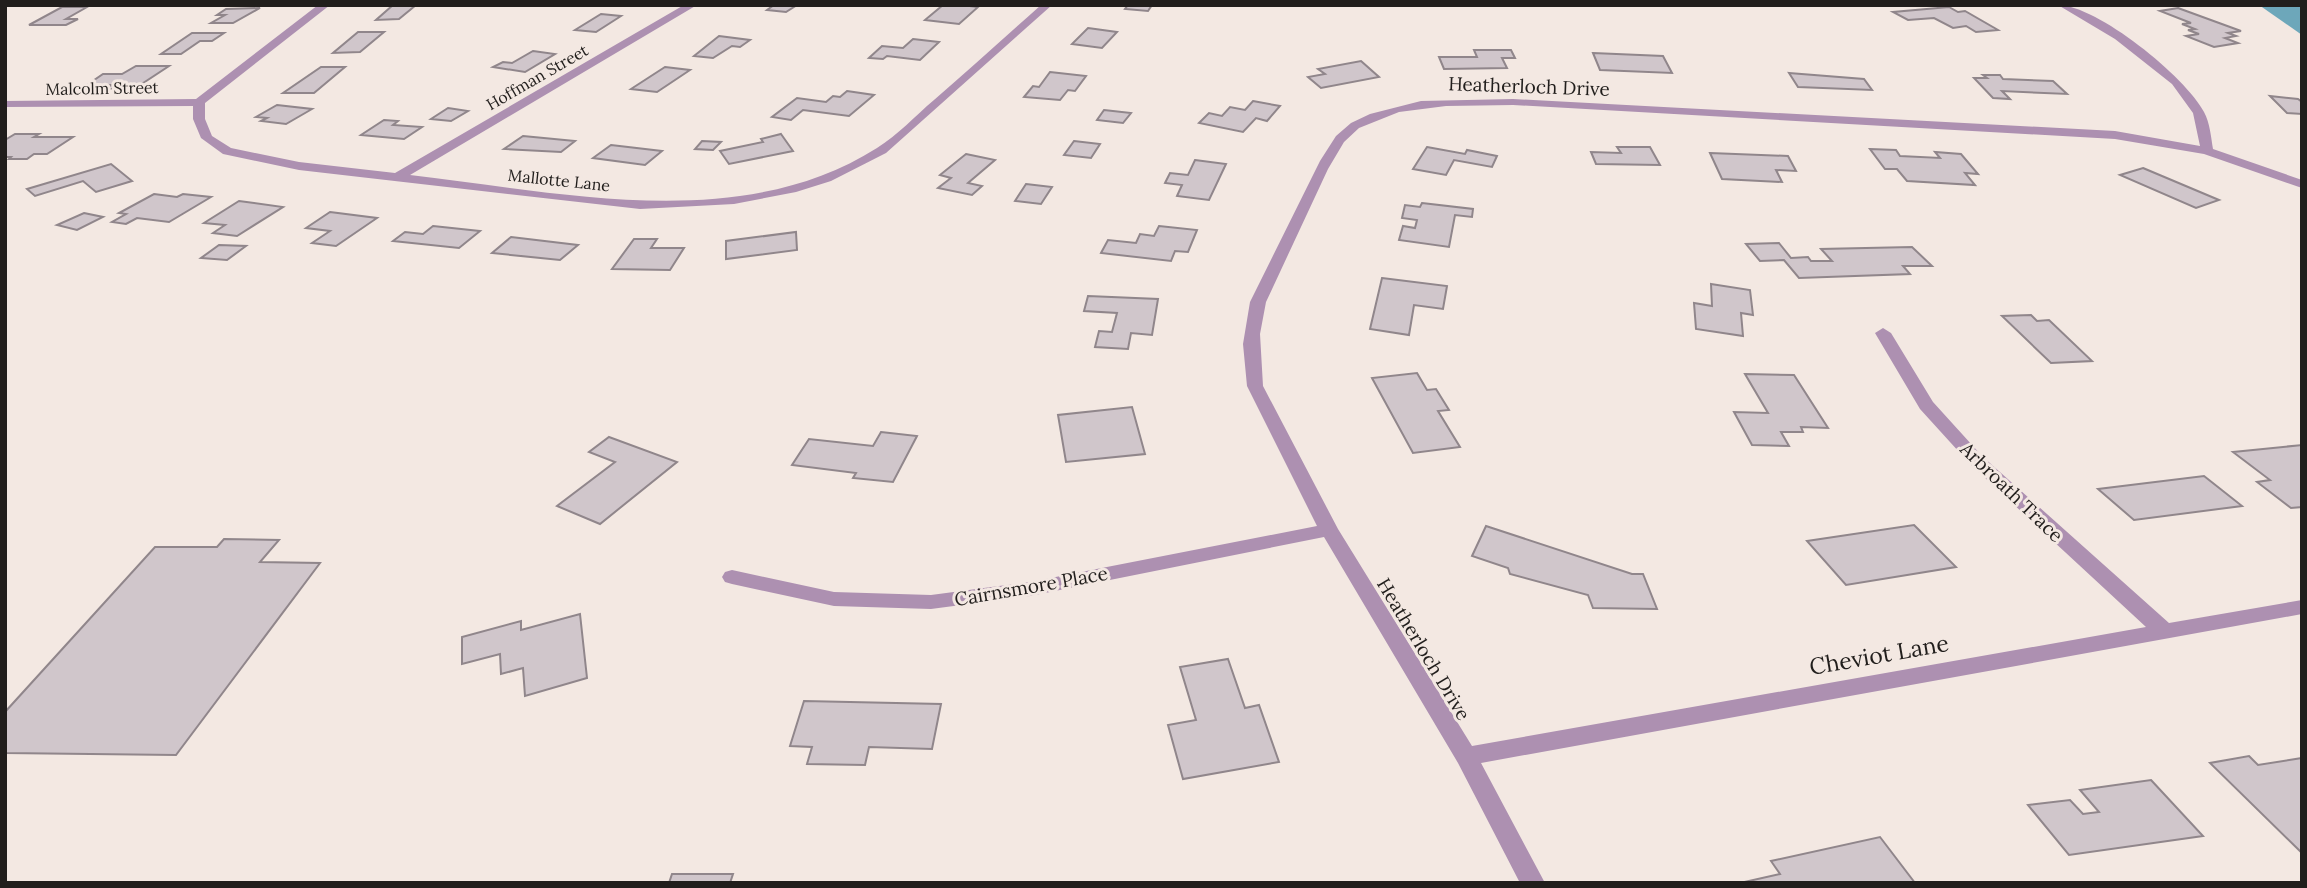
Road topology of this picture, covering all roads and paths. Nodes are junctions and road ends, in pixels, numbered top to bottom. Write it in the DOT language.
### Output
graph roads {
  1 [pos="325,5"];
  2 [pos="692,5"];
  3 [pos="1048,5"];
  4 [pos="2063,5"];
  5 [pos="199,103"];
  6 [pos="5,104"];
  7 [pos="2207,151"];
  8 [pos="397,177"];
  9 [pos="2302,184"];
  10 [pos="1883,333"];
  11 [pos="1329,530"];
  12 [pos="732,577"];
  13 [pos="2302,607"];
  14 [pos="2164,631"];
  15 [pos="1466,756"];
  16 [pos="1533,883"];
  1 -- 5 [label="street"];
  2 -- 8 [label="street, Hoffman Street"];
  3 -- 8 [label="street, Mallotte Lane"];
  4 -- 7 [label="street"];
  5 -- 6 [label="street, Malcolm Street"];
  5 -- 8 [label="street, Mallotte Lane"];
  7 -- 9 [label="street, Heatherloch Drive"];
  7 -- 11 [label="street, Heatherloch Drive"];
  10 -- 14 [label="street, Arbroath Trace"];
  11 -- 12 [label="street, Cairnsmore Place"];
  11 -- 15 [label="street, Heatherloch Drive"];
  13 -- 14 [label="street, Cheviot Lane"];
  14 -- 15 [label="street, Cheviot Lane"];
  15 -- 16 [label="street, Heatherloch Drive"];
}
